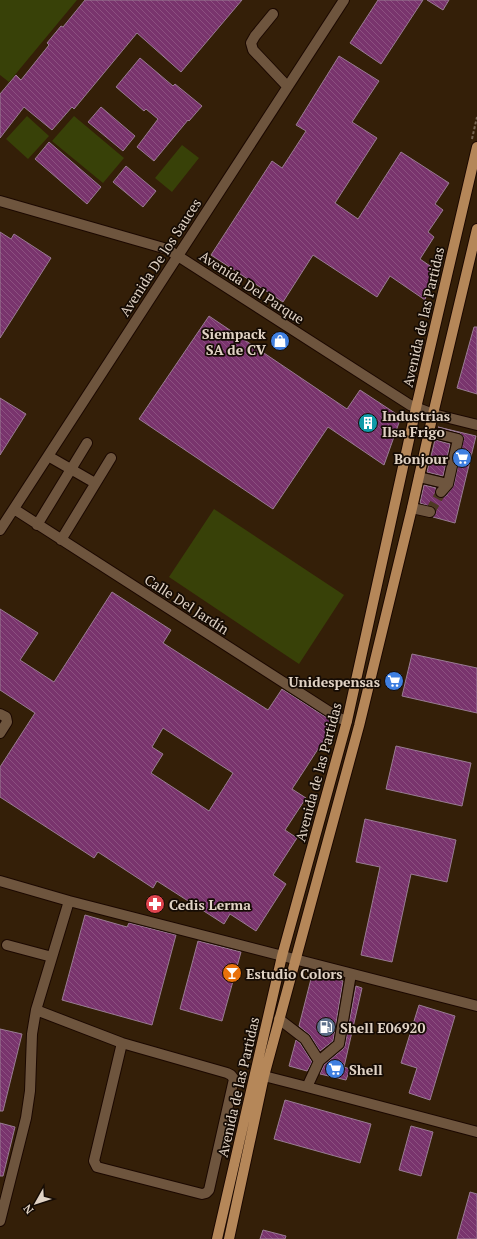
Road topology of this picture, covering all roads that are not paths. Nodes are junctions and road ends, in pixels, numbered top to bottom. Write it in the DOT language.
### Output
graph roads {
  1 [pos="344,0"];
  2 [pos="273,14"];
  3 [pos="287,86"];
  4 [pos="477,147"];
  5 [pos="0,201"];
  6 [pos="477,229"];
  7 [pos="178,256"];
  8 [pos="416,408"];
  9 [pos="433,414"];
  10 [pos="477,425"];
  11 [pos="430,432"];
  12 [pos="87,443"];
  13 [pos="48,456"];
  14 [pos="111,458"];
  15 [pos="71,469"];
  16 [pos="419,477"];
  17 [pos="95,483"];
  18 [pos="448,484"];
  19 [pos="441,492"];
  20 [pos="412,508"];
  21 [pos="14,509"];
  22 [pos="430,512"];
  23 [pos="36,525"];
  24 [pos="0,530"];
  25 [pos="60,540"];
  26 [pos="0,714"];
  27 [pos="347,721"];
  28 [pos="0,733"];
  29 [pos="0,881"];
  30 [pos="69,901"];
  31 [pos="7,945"];
  32 [pos="282,956"];
  33 [pos="52,958"];
  34 [pos="297,960"];
  35 [pos="351,974"];
  36 [pos="477,1006"];
  37 [pos="36,1010"];
  38 [pos="279,1019"];
  39 [pos="122,1043"];
  40 [pos="319,1061"];
  41 [pos="264,1076"];
  42 [pos="307,1086"];
  43 [pos="477,1132"];
  44 [pos="0,1221"];
  45 [pos="217,1239"];
  46 [pos="229,1239"];
  1 -- 3 [label="street, Avenida De los Sauces"];
  2 -- 3 [label="street"];
  3 -- 7 [label="street, Avenida De los Sauces"];
  4 -- 8 [label="main road, Avenida de las Partidas"];
  5 -- 7 [label="street, Avenida Del Parque"];
  6 -- 9 [label="main road, Avenida de las Partidas"];
  7 -- 8 [label="street, Avenida Del Parque"];
  7 -- 13 [label="street, Avenida De los Sauces"];
  8 -- 9 [label="street, Avenida Del Parque"];
  8 -- 27 [label="main road, Avenida de las Partidas"];
  9 -- 10 [label="street, Avenida Del Parque"];
  9 -- 11 [label="main road, Avenida de las Partidas"];
  11 -- 16 [label="main road, Avenida de las Partidas"];
  11 -- 18 [label="street"];
  12 -- 15 [label="street"];
  13 -- 15 [label="street"];
  13 -- 21 [label="street, Avenida De los Sauces"];
  14 -- 17 [label="street"];
  15 -- 17 [label="street"];
  15 -- 23 [label="street"];
  16 -- 18 [label="street"];
  16 -- 20 [label="main road, Avenida de las Partidas"];
  17 -- 25 [label="street"];
  18 -- 19 [label="street"];
  20 -- 22 [label="street"];
  20 -- 34 [label="main road, Avenida de las Partidas"];
  21 -- 23 [label="street, Calle Del Jardín"];
  21 -- 24 [label="street, Avenida De los Sauces"];
  23 -- 25 [label="street, Calle Del Jardín"];
  25 -- 27 [label="street, Calle Del Jardín"];
  26 -- 28 [label="street"];
  27 -- 32 [label="main road, Avenida de las Partidas"];
  29 -- 30 [label="street"];
  30 -- 32 [label="street"];
  30 -- 33 [label="street"];
  31 -- 33 [label="street"];
  32 -- 34 [label="street"];
  32 -- 45 [label="main road, Avenida de las Partidas"];
  33 -- 37 [label="street"];
  34 -- 35 [label="street"];
  34 -- 38 [label="main road, Avenida de las Partidas"];
  35 -- 36 [label="street"];
  35 -- 40 [label="street"];
  37 -- 39 [label="street"];
  37 -- 44 [label="street"];
  38 -- 40 [label="street"];
  38 -- 41 [label="main road, Avenida de las Partidas"];
  39 -- 39 [label="street"];
  40 -- 42 [label="street"];
  41 -- 42 [label="street"];
  41 -- 46 [label="main road, Avenida de las Partidas"];
  42 -- 43 [label="street"];
}
